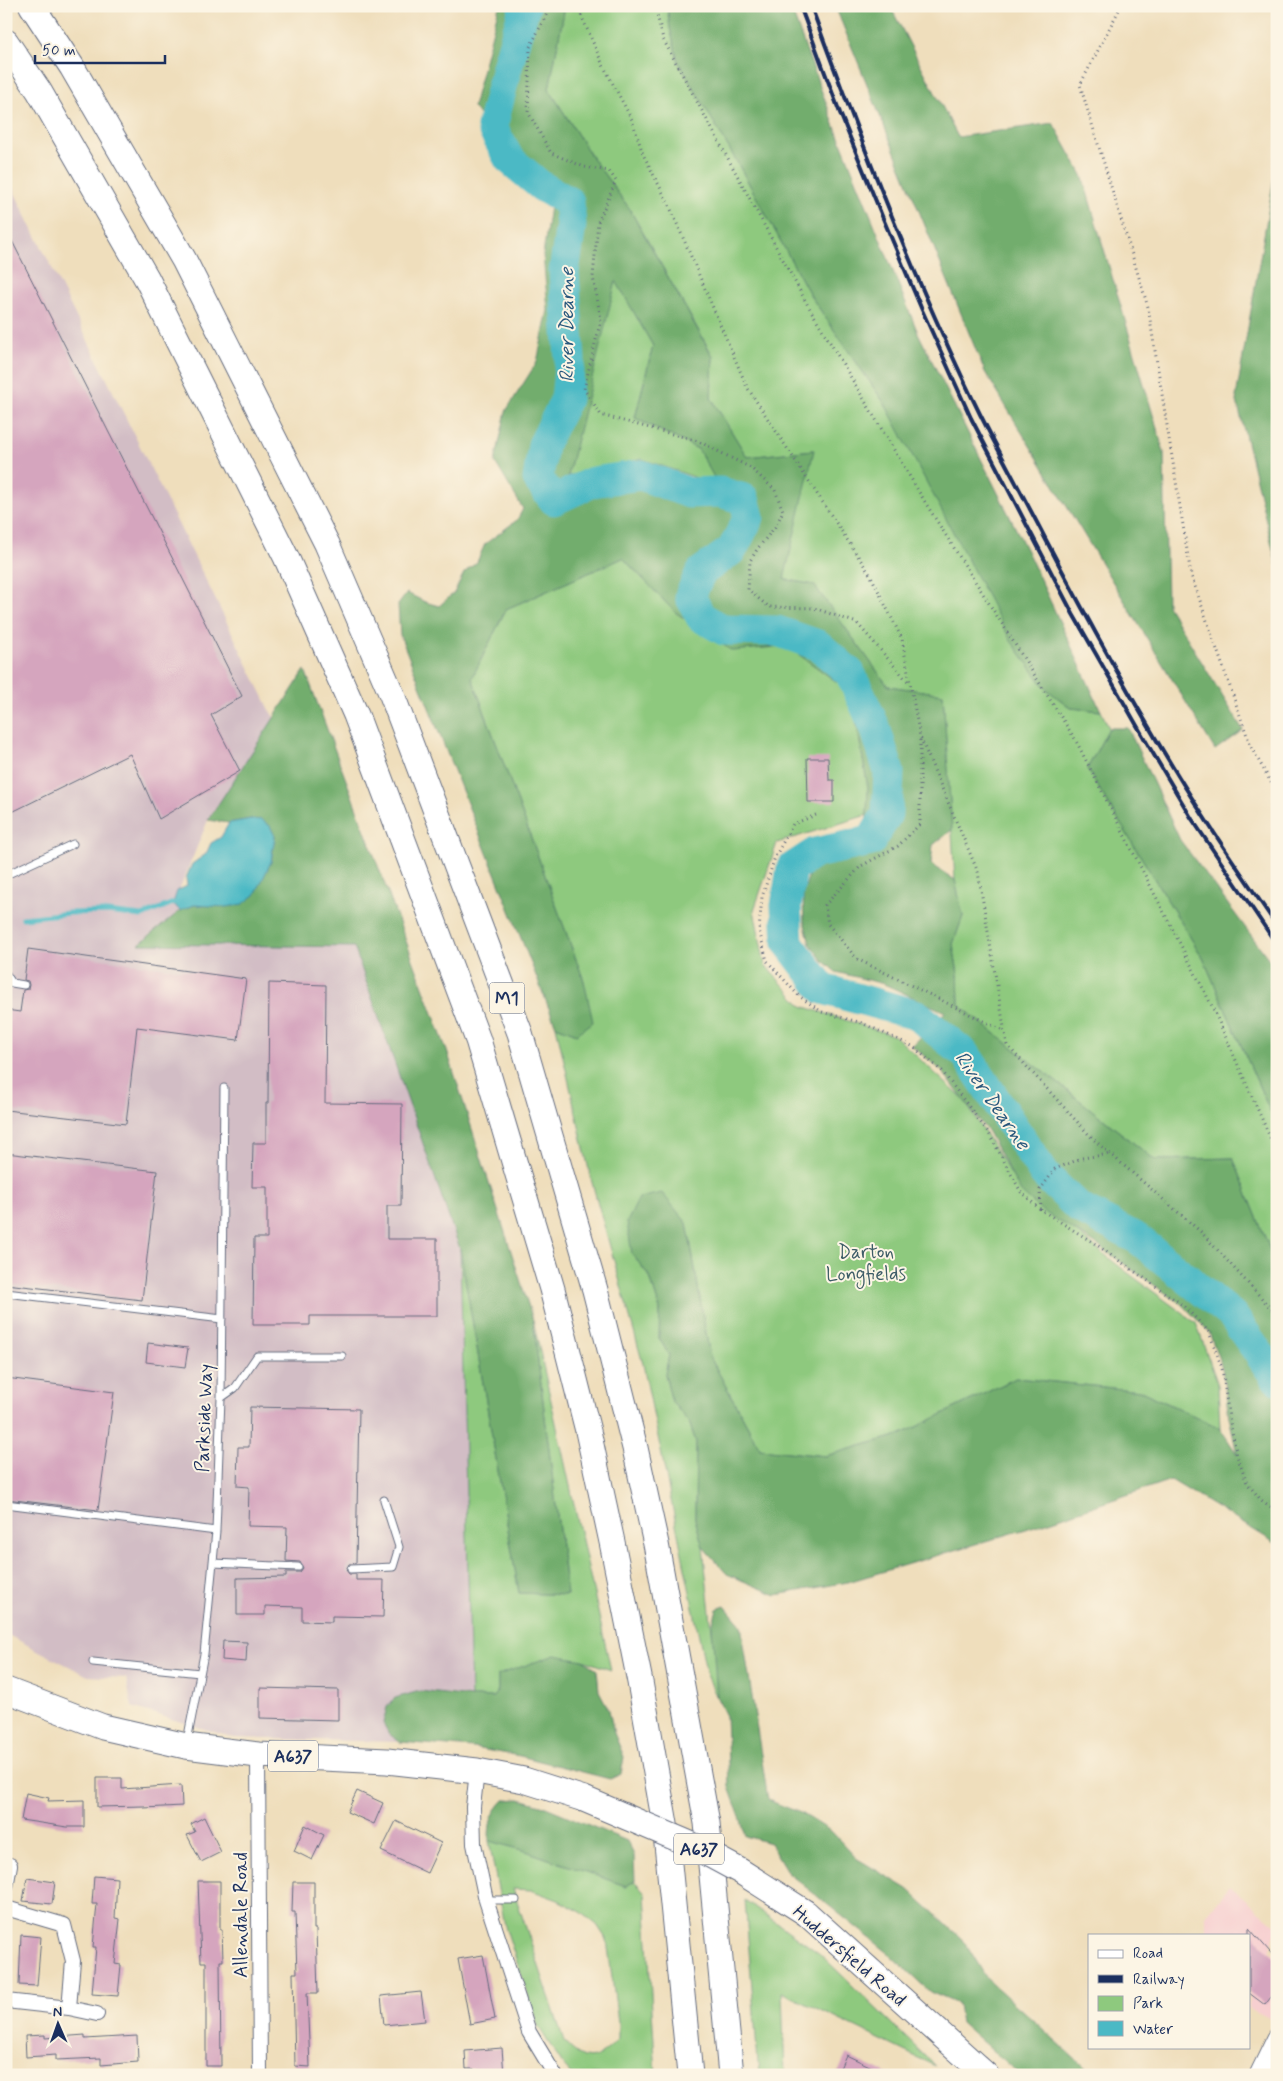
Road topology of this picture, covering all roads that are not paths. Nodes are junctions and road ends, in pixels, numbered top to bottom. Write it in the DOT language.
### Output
graph roads {
  1 [pos="32,6"];
  2 [pos="6,42"];
  3 [pos="73,844"];
  4 [pos="6,875"];
  5 [pos="6,974"];
  6 [pos="24,985"];
  7 [pos="224,1088"];
  8 [pos="6,1293"];
  9 [pos="222,1318"];
  10 [pos="342,1356"];
  11 [pos="221,1398"];
  12 [pos="384,1500"];
  13 [pos="6,1504"];
  14 [pos="216,1531"];
  15 [pos="213,1563"];
  16 [pos="298,1567"];
  17 [pos="351,1569"];
  18 [pos="93,1662"];
  19 [pos="200,1672"];
  20 [pos="6,1690"];
  21 [pos="186,1746"];
  22 [pos="258,1755"];
  23 [pos="477,1771"];
  24 [pos="10,1865"];
  25 [pos="6,1887"];
  26 [pos="486,1900"];
  27 [pos="516,1900"];
  28 [pos="6,1908"];
  29 [pos="6,2001"];
  30 [pos="69,2008"];
  31 [pos="97,2014"];
  32 [pos="1277,2038"];
  33 [pos="1272,2057"];
  34 [pos="260,2075"];
  35 [pos="556,2075"];
  36 [pos="690,2075"];
  37 [pos="731,2075"];
  38 [pos="986,2075"];
  39 [pos="1259,2075"];
  1 -- 37 [label="highway, M1"];
  2 -- 36 [label="highway, M1"];
  3 -- 4 [label="lane"];
  5 -- 6 [label="lane"];
  7 -- 9 [label="lane, Parkside Way"];
  8 -- 9 [label="lane"];
  9 -- 11 [label="lane, Parkside Way"];
  10 -- 11 [label="lane"];
  11 -- 14 [label="lane, Parkside Way"];
  12 -- 17 [label="lane"];
  13 -- 14 [label="lane"];
  14 -- 15 [label="lane, Parkside Way"];
  15 -- 16 [label="lane"];
  15 -- 19 [label="lane, Parkside Way"];
  18 -- 19 [label="lane"];
  19 -- 21 [label="lane, Parkside Way"];
  20 -- 21 [label="highway, Huddersfield Road / A637"];
  21 -- 22 [label="highway, Huddersfield Road / A637"];
  22 -- 23 [label="highway, Huddersfield Road / A637"];
  22 -- 34 [label="street, Allendale Road"];
  23 -- 26 [label="street"];
  23 -- 38 [label="highway, Huddersfield Road / A637, bridge"];
  24 -- 25 [label="street"];
  26 -- 27 [label="lane"];
  26 -- 35 [label="street"];
  28 -- 30 [label="street"];
  29 -- 30 [label="street"];
  30 -- 31 [label="street"];
  32 -- 33 [label="main road"];
  33 -- 39 [label="main road"];
}
